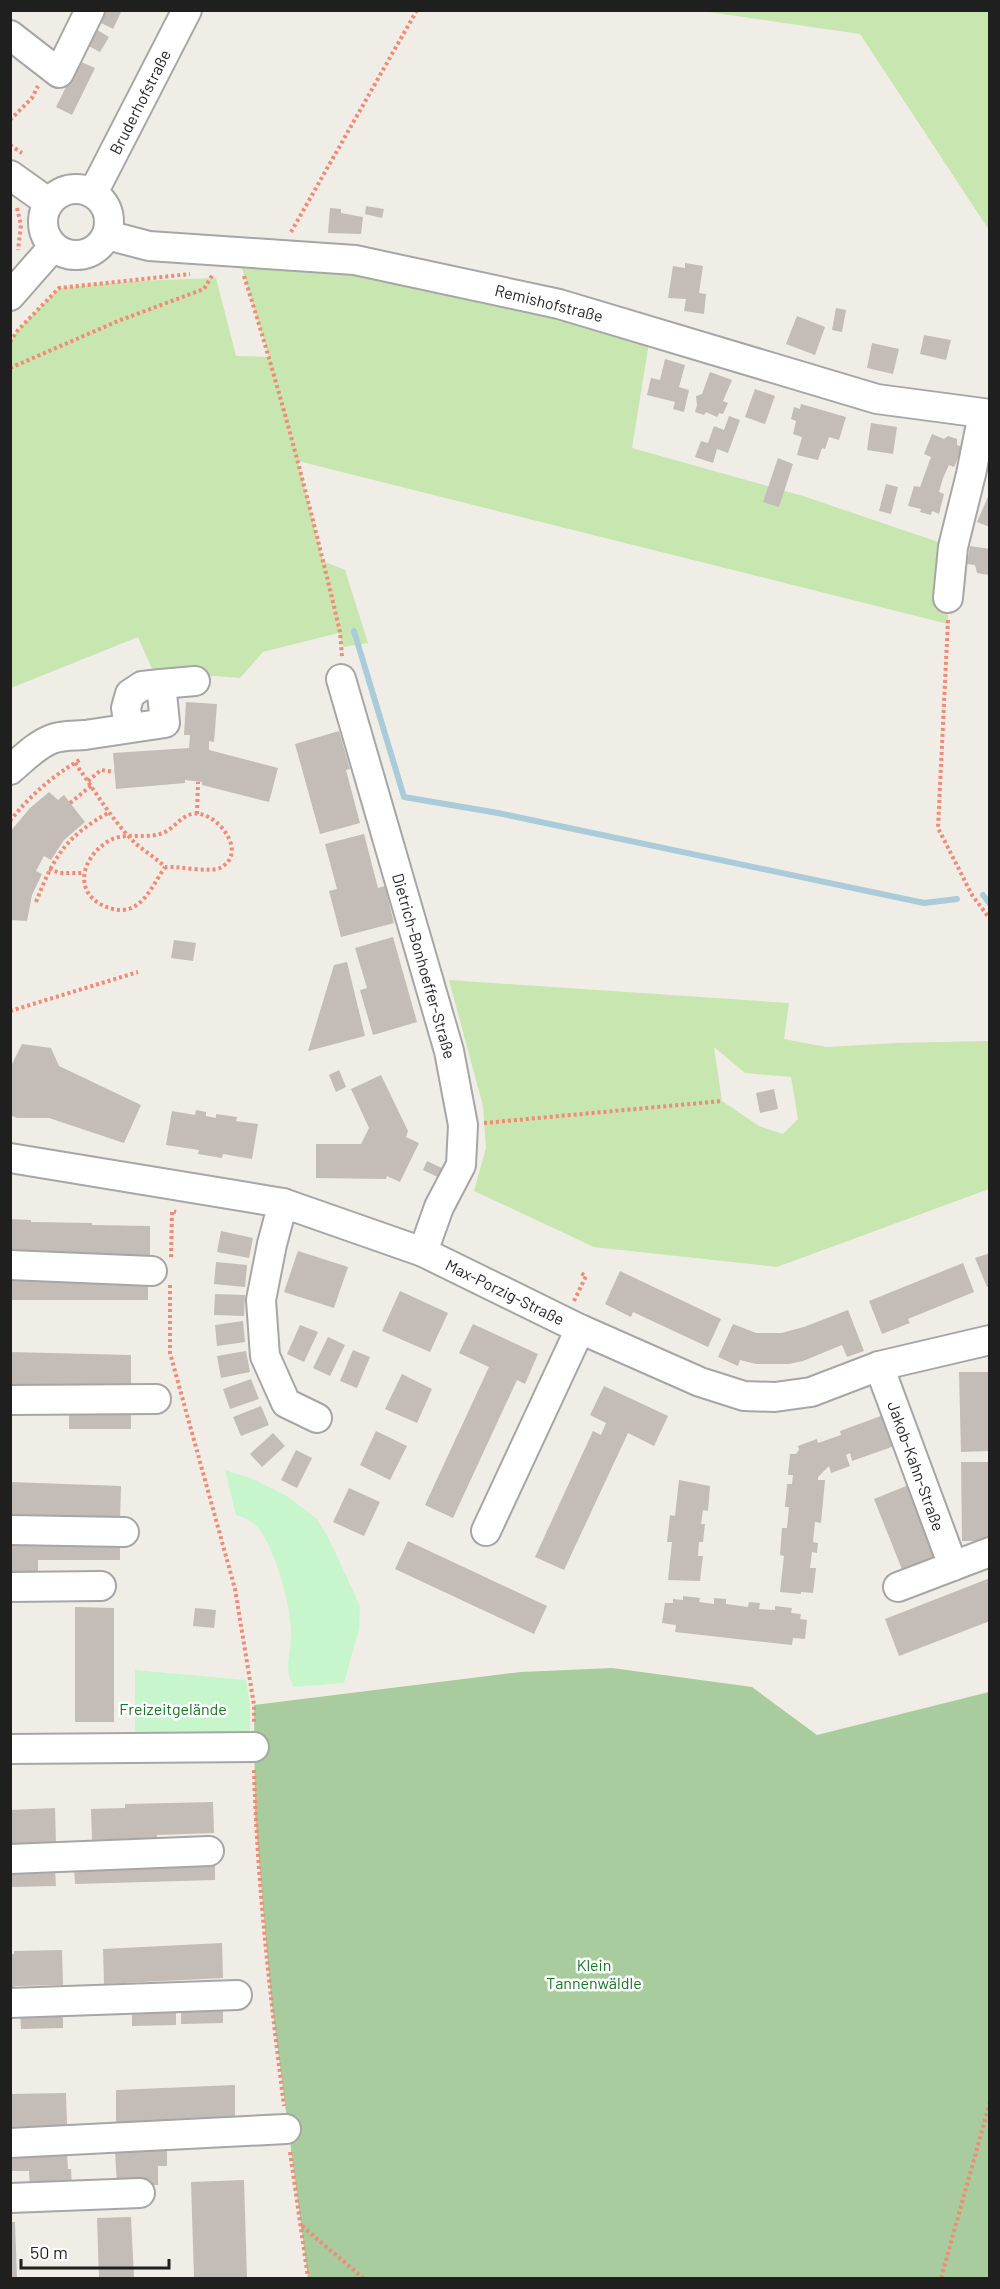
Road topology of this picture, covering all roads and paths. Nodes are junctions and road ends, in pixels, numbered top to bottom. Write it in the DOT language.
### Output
graph roads {
  1 [pos="90,10"];
  2 [pos="187,10"];
  3 [pos="417,10"];
  4 [pos="10,35"];
  5 [pos="54,70"];
  6 [pos="10,120"];
  7 [pos="10,175"];
  8 [pos="93,193"];
  9 [pos="48,202"];
  10 [pos="107,235"];
  11 [pos="53,247"];
  12 [pos="237,252"];
  13 [pos="277,256"];
  14 [pos="204,272"];
  15 [pos="192,274"];
  16 [pos="10,296"];
  17 [pos="10,342"];
  18 [pos="10,368"];
  19 [pos="986,414"];
  20 [pos="948,598"];
  21 [pos="341,679"];
  22 [pos="195,681"];
  23 [pos="75,763"];
  24 [pos="10,770"];
  25 [pos="114,772"];
  26 [pos="198,782"];
  27 [pos="89,784"];
  28 [pos="70,803"];
  29 [pos="110,812"];
  30 [pos="196,814"];
  31 [pos="128,835"];
  32 [pos="165,867"];
  33 [pos="49,869"];
  34 [pos="83,873"];
  35 [pos="36,902"];
  36 [pos="990,919"];
  37 [pos="138,972"];
  38 [pos="10,1011"];
  39 [pos="722,1101"];
  40 [pos="463,1125"];
  41 [pos="10,1158"];
  42 [pos="283,1203"];
  43 [pos="423,1252"];
  44 [pos="10,1265"];
  45 [pos="152,1271"];
  46 [pos="579,1272"];
  47 [pos="573,1325"];
  48 [pos="990,1340"];
  49 [pos="879,1365"];
  50 [pos="10,1400"];
  51 [pos="156,1400"];
  52 [pos="317,1418"];
  53 [pos="10,1530"];
  54 [pos="486,1531"];
  55 [pos="124,1532"];
  56 [pos="990,1552"];
  57 [pos="953,1566"];
  58 [pos="101,1586"];
  59 [pos="10,1587"];
  60 [pos="898,1587"];
  61 [pos="254,1747"];
  62 [pos="10,1749"];
  63 [pos="209,1851"];
  64 [pos="10,1859"];
  65 [pos="237,1995"];
  66 [pos="10,2002"];
  67 [pos="990,2102"];
  68 [pos="286,2129"];
  69 [pos="10,2143"];
  70 [pos="140,2193"];
  71 [pos="10,2198"];
  72 [pos="302,2226"];
  73 [pos="363,2278"];
  74 [pos="941,2278"];
  1 -- 5 [label="street"];
  2 -- 8 [label="street, Bruderhofstraße"];
  3 -- 13 [label="path"];
  4 -- 5 [label="street"];
  5 -- 6 [label="path"];
  7 -- 9 [label="street"];
  8 -- 9 [label="street"];
  8 -- 10 [label="street"];
  9 -- 11 [label="street"];
  10 -- 11 [label="street"];
  10 -- 12 [label="street, Remishofstraße"];
  11 -- 16 [label="street"];
  12 -- 13 [label="street, Remishofstraße"];
  12 -- 21 [label="path"];
  13 -- 19 [label="street, Remishofstraße"];
  14 -- 18 [label="path"];
  15 -- 17 [label="path"];
  19 -- 20 [label="street, Remishofstraße"];
  20 -- 36 [label="path"];
  21 -- 40 [label="street, Dietrich-Bonhoeffer-Straße"];
  22 -- 24 [label="street"];
  23 -- 27 [label="path"];
  25 -- 27 [label="path"];
  26 -- 30 [label="path"];
  27 -- 28 [label="path"];
  27 -- 29 [label="path"];
  29 -- 31 [label="path"];
  29 -- 33 [label="path"];
  30 -- 31 [label="path"];
  30 -- 32 [label="path"];
  31 -- 32 [label="path"];
  31 -- 34 [label="path"];
  32 -- 34 [label="path"];
  33 -- 34 [label="path"];
  33 -- 35 [label="path"];
  37 -- 38 [label="path"];
  39 -- 40 [label="path"];
  40 -- 43 [label="street, Dietrich-Bonhoeffer-Straße"];
  41 -- 42 [label="street, Max-Porzig-Straße"];
  42 -- 43 [label="street, Max-Porzig-Straße"];
  42 -- 52 [label="street"];
  43 -- 47 [label="street, Max-Porzig-Straße"];
  44 -- 45 [label="street"];
  46 -- 47 [label="path"];
  47 -- 49 [label="street, Max-Porzig-Straße"];
  47 -- 54 [label="street"];
  48 -- 49 [label="street, Max-Porzig-Straße"];
  49 -- 57 [label="street, Jakob-Kahn-Straße"];
  50 -- 51 [label="street"];
  53 -- 55 [label="street"];
  56 -- 57 [label="street"];
  57 -- 60 [label="street"];
  58 -- 59 [label="street"];
  61 -- 62 [label="street"];
  63 -- 64 [label="street"];
  65 -- 66 [label="street"];
  67 -- 74 [label="path"];
  68 -- 69 [label="street"];
  70 -- 71 [label="street"];
  72 -- 73 [label="path"];
}
